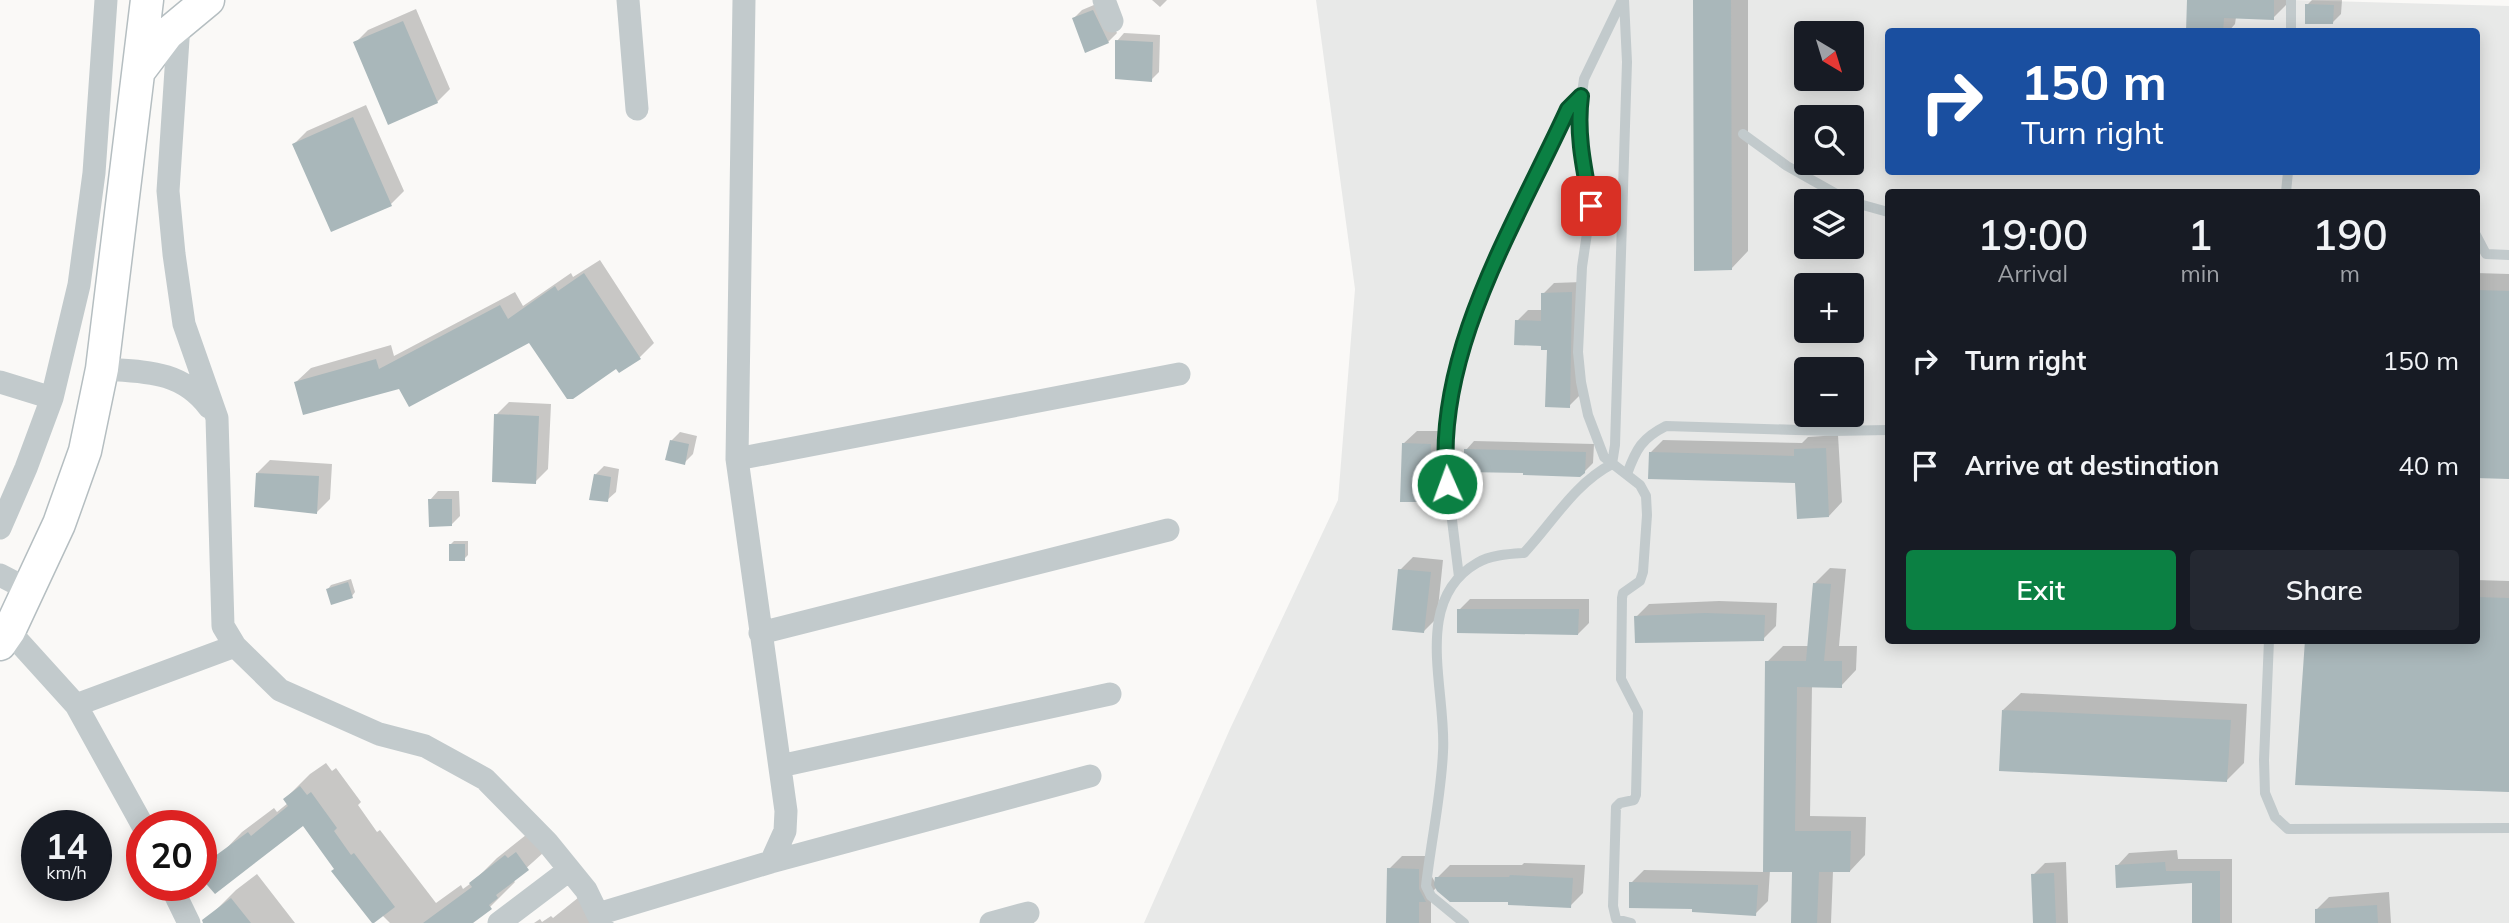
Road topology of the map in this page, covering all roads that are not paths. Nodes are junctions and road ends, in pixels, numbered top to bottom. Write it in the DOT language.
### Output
graph roads {
  1 [pos="106,0"];
  2 [pos="147,0"];
  3 [pos="208,0"];
  4 [pos="628,0"];
  5 [pos="744,0"];
  6 [pos="1623,0"];
  7 [pos="2291,0"];
  8 [pos="179,24"];
  9 [pos="2291,28"];
  10 [pos="138,72"];
  11 [pos="1581,96"];
  12 [pos="637,109"];
  13 [pos="1743,134"];
  14 [pos="1827,189"];
  15 [pos="1864,206"];
  16 [pos="1885,211"];
  17 [pos="2480,243"];
  18 [pos="2509,255"];
  19 [pos="102,369"];
  20 [pos="1179,374"];
  21 [pos="0,382"];
  22 [pos="52,398"];
  23 [pos="217,418"];
  24 [pos="1885,430"];
  25 [pos="737,460"];
  26 [pos="1612,464"];
  27 [pos="1627,474"];
  28 [pos="0,528"];
  29 [pos="1168,530"];
  30 [pos="0,575"];
  31 [pos="1459,577"];
  32 [pos="29,590"];
  33 [pos="760,633"];
  34 [pos="4,637"];
  35 [pos="2269,644"];
  36 [pos="235,646"];
  37 [pos="1110,694"];
  38 [pos="76,705"];
  39 [pos="780,766"];
  40 [pos="1090,776"];
  41 [pos="134,810"];
  42 [pos="2509,828"];
  43 [pos="771,862"];
  44 [pos="569,870"];
  45 [pos="178,901"];
  46 [pos="1028,913"];
  47 [pos="600,919"];
  48 [pos="189,923"];
  49 [pos="499,923"];
  50 [pos="991,923"];
  51 [pos="1464,923"];
  52 [pos="1631,923"];
  1 -- 22 [label="street"];
  2 -- 10 [label="main road"];
  3 -- 8 [label="main road"];
  4 -- 12 [label="street"];
  5 -- 25 [label="street"];
  6 -- 11 [label="lane"];
  6 -- 26 [label="lane"];
  7 -- 9 [label="lane"];
  8 -- 10 [label="main road"];
  8 -- 23 [label="street"];
  10 -- 19 [label="main road"];
  11 -- 26 [label="lane"];
  11 -- 31 [label="lane"];
  13 -- 14 [label="lane"];
  15 -- 16 [label="lane"];
  17 -- 18 [label="lane"];
  19 -- 23 [label="street"];
  19 -- 32 [label="main road"];
  20 -- 25 [label="street"];
  21 -- 22 [label="street"];
  22 -- 28 [label="street"];
  23 -- 36 [label="street"];
  24 -- 27 [label="lane"];
  25 -- 33 [label="street"];
  26 -- 27 [label="lane"];
  26 -- 31 [label="lane"];
  27 -- 52 [label="lane"];
  29 -- 33 [label="street"];
  30 -- 32 [label="street"];
  31 -- 51 [label="lane"];
  32 -- 34 [label="main road"];
  33 -- 39 [label="street"];
  34 -- 38 [label="street"];
  35 -- 42 [label="lane"];
  36 -- 38 [label="street"];
  36 -- 44 [label="street"];
  37 -- 39 [label="street"];
  38 -- 41 [label="street"];
  39 -- 43 [label="street"];
  40 -- 43 [label="street"];
  43 -- 47 [label="street"];
  44 -- 47 [label="street"];
  44 -- 49 [label="street"];
  45 -- 48 [label="street"];
  46 -- 50 [label="street"];
}
